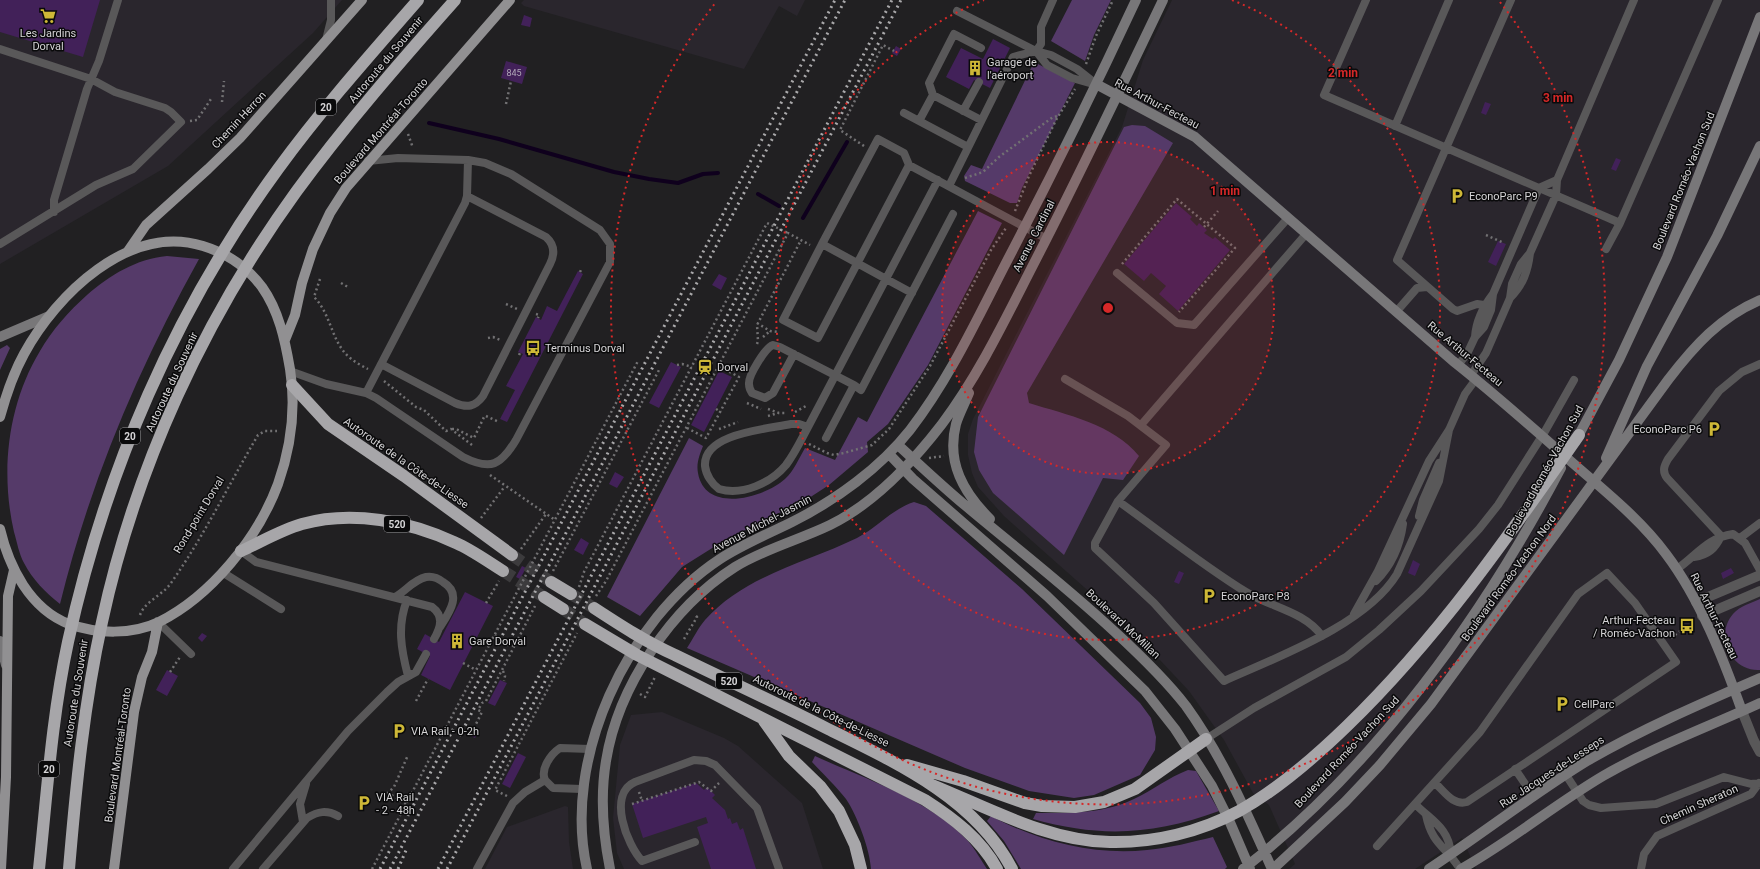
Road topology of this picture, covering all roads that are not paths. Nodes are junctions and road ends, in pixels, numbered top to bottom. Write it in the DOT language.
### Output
graph roads {
  1 [pos="118,0"];
  2 [pos="331,0"];
  3 [pos="362,0"];
  4 [pos="418,0"];
  5 [pos="455,0"];
  6 [pos="459,0"];
  7 [pos="510,0"];
  8 [pos="1053,0"];
  9 [pos="1136,0"];
  10 [pos="1163,0"];
  11 [pos="1366,0"];
  12 [pos="1449,0"];
  13 [pos="1511,0"];
  14 [pos="1634,0"];
  15 [pos="1716,1"];
  16 [pos="957,11"];
  17 [pos="442,15"];
  18 [pos="1760,17"];
  19 [pos="326,41"];
  20 [pos="981,48"];
  21 [pos="0,49"];
  22 [pos="1036,52"];
  23 [pos="91,79"];
  24 [pos="979,82"];
  25 [pos="1096,84"];
  26 [pos="932,95"];
  27 [pos="1118,96"];
  28 [pos="963,111"];
  29 [pos="904,113"];
  30 [pos="981,120"];
  31 [pos="919,121"];
  32 [pos="1395,126"];
  33 [pos="1760,146"];
  34 [pos="968,147"];
  35 [pos="1446,148"];
  36 [pos="468,160"];
  37 [pos="368,162"];
  38 [pos="909,164"];
  39 [pos="938,180"];
  40 [pos="1557,180"];
  41 [pos="950,182"];
  42 [pos="1539,188"];
  43 [pos="468,196"];
  44 [pos="1556,196"];
  45 [pos="54,212"];
  46 [pos="953,214"];
  47 [pos="1288,218"];
  48 [pos="1620,223"];
  49 [pos="1025,227"];
  50 [pos="1306,234"];
  51 [pos="1047,238"];
  52 [pos="0,244"];
  53 [pos="822,244"];
  54 [pos="1606,249"];
  55 [pos="128,251"];
  56 [pos="858,264"];
  57 [pos="1116,274"];
  58 [pos="886,279"];
  59 [pos="1428,288"];
  60 [pos="912,293"];
  61 [pos="1493,294"];
  62 [pos="1760,300"];
  63 [pos="1484,305"];
  64 [pos="1396,312"];
  65 [pos="49,316"];
  66 [pos="0,337"];
  67 [pos="1475,337"];
  68 [pos="285,340"];
  69 [pos="794,354"];
  70 [pos="381,364"];
  71 [pos="1760,364"];
  72 [pos="1458,365"];
  73 [pos="290,371"];
  74 [pos="977,373"];
  75 [pos="835,376"];
  76 [pos="1473,377"];
  77 [pos="1065,379"];
  78 [pos="1574,380"];
  79 [pos="292,385"];
  80 [pos="854,385"];
  81 [pos="366,393"];
  82 [pos="0,417"];
  83 [pos="1141,425"];
  84 [pos="808,427"];
  85 [pos="1449,430"];
  86 [pos="1579,435"];
  87 [pos="826,438"];
  88 [pos="898,445"];
  89 [pos="889,454"];
  90 [pos="913,458"];
  91 [pos="1607,459"];
  92 [pos="903,469"];
  93 [pos="1552,479"];
  94 [pos="1118,501"];
  95 [pos="1760,523"];
  96 [pos="0,529"];
  97 [pos="1722,536"];
  98 [pos="1740,538"];
  99 [pos="1017,546"];
  100 [pos="241,551"];
  101 [pos="512,556"];
  102 [pos="1677,569"];
  103 [pos="14,570"];
  104 [pos="1760,570"];
  105 [pos="503,571"];
  106 [pos="222,572"];
  107 [pos="1760,575"];
  108 [pos="552,578"];
  109 [pos="1760,591"];
  110 [pos="571,594"];
  111 [pos="394,597"];
  112 [pos="1365,598"];
  113 [pos="541,599"];
  114 [pos="407,600"];
  115 [pos="1696,602"];
  116 [pos="594,608"];
  117 [pos="281,609"];
  118 [pos="563,609"];
  119 [pos="1702,616"];
  120 [pos="158,622"];
  121 [pos="585,624"];
  122 [pos="439,629"];
  123 [pos="1322,636"];
  124 [pos="434,639"];
  125 [pos="0,641"];
  126 [pos="191,654"];
  127 [pos="426,654"];
  128 [pos="8,673"];
  129 [pos="408,676"];
  130 [pos="1760,678"];
  131 [pos="1734,689"];
  132 [pos="1760,703"];
  133 [pos="1742,711"];
  134 [pos="764,720"];
  135 [pos="1206,739"];
  136 [pos="590,748"];
  137 [pos="1189,751"];
  138 [pos="1760,752"];
  139 [pos="891,760"];
  140 [pos="1515,769"];
  141 [pos="1566,775"];
  142 [pos="545,780"];
  143 [pos="307,781"];
  144 [pos="1435,783"];
  145 [pos="1760,783"];
  146 [pos="932,785"];
  147 [pos="582,789"];
  148 [pos="1577,793"];
  149 [pos="1534,797"];
  150 [pos="1415,804"];
  151 [pos="338,816"];
  152 [pos="303,822"];
  153 [pos="695,842"];
  154 [pos="1377,846"];
  155 [pos="1451,854"];
  156 [pos="1,869"];
  157 [pos="39,869"];
  158 [pos="69,869"];
  159 [pos="114,869"];
  160 [pos="233,869"];
  161 [pos="263,869"];
  162 [pos="477,869"];
  163 [pos="587,869"];
  164 [pos="610,869"];
  165 [pos="779,869"];
  166 [pos="861,869"];
  167 [pos="997,869"];
  168 [pos="1012,869"];
  169 [pos="1243,869"];
  170 [pos="1250,869"];
  171 [pos="1272,869"];
  172 [pos="1428,869"];
  173 [pos="1461,869"];
  174 [pos="1641,869"];
  1 -- 23 [label="lane"];
  2 -- 19 [label="lane"];
  3 -- 19 [label="main road, Chemin Herron"];
  4 -- 157 [label="highway, Autoroute du Souvenir / 20"];
  5 -- 17 [label="highway, Autoroute du Souvenir / 20"];
  6 -- 17 [label="highway"];
  7 -- 37 [label="main road, Boulevard Montréal-Toronto"];
  8 -- 22 [label="lane"];
  9 -- 25 [label="street, Avenue Cardinal"];
  10 -- 27 [label="street, Avenue Cardinal"];
  11 -- 32 [label="lane"];
  12 -- 32 [label="lane"];
  13 -- 35 [label="lane"];
  14 -- 40 [label="lane"];
  15 -- 48 [label="lane"];
  16 -- 22 [label="lane"];
  17 -- 158 [label="highway, Autoroute du Souvenir / 20"];
  18 -- 86 [label="street, Boulevard Roméo-Vachon Sud"];
  19 -- 55 [label="main road, Chemin Herron"];
  20 -- 26 [label="lane"];
  21 -- 23 [label="lane"];
  22 -- 25 [label="lane"];
  22 -- 30 [label="lane"];
  23 -- 45 [label="lane"];
  23 -- 45 [label="lane"];
  24 -- 28 [label="lane"];
  25 -- 27 [label="street, Rue Arthur-Fecteau"];
  25 -- 49 [label="street, Avenue Cardinal"];
  26 -- 28 [label="lane"];
  26 -- 31 [label="lane"];
  27 -- 47 [label="street, Rue Arthur-Fecteau"];
  27 -- 51 [label="street, Avenue Cardinal"];
  28 -- 30 [label="lane"];
  29 -- 31 [label="lane"];
  30 -- 34 [label="lane"];
  31 -- 34 [label="lane"];
  32 -- 35 [label="lane"];
  33 -- 91 [label="street"];
  34 -- 41 [label="lane"];
  35 -- 42 [label="lane"];
  35 -- 59 [label="lane"];
  36 -- 37 [label="lane"];
  36 -- 43 [label="lane"];
  36 -- 81 [label="lane"];
  37 -- 68 [label="main road, Boulevard Montréal-Toronto"];
  38 -- 39 [label="lane"];
  38 -- 53 [label="lane"];
  38 -- 56 [label="lane"];
  39 -- 41 [label="lane"];
  39 -- 58 [label="lane"];
  40 -- 42 [label="lane"];
  40 -- 44 [label="lane"];
  41 -- 49 [label="lane"];
  42 -- 44 [label="lane"];
  42 -- 61 [label="lane"];
  43 -- 70 [label="lane"];
  43 -- 70 [label="lane"];
  44 -- 48 [label="lane"];
  44 -- 76 [label="lane"];
  45 -- 52 [label="lane"];
  46 -- 60 [label="lane"];
  47 -- 50 [label="street, Rue Arthur-Fecteau"];
  47 -- 57 [label="lane"];
  48 -- 54 [label="lane"];
  49 -- 51 [label="lane"];
  49 -- 88 [label="street, Avenue Cardinal"];
  50 -- 64 [label="street, Rue Arthur-Fecteau"];
  50 -- 83 [label="lane"];
  51 -- 74 [label="street, Avenue Cardinal"];
  53 -- 56 [label="lane"];
  53 -- 56 [label="lane"];
  55 -- 65 [label="main road"];
  55 -- 68 [label="main road"];
  56 -- 58 [label="lane"];
  58 -- 60 [label="lane"];
  58 -- 75 [label="lane"];
  59 -- 63 [label="lane"];
  59 -- 64 [label="lane"];
  60 -- 80 [label="lane"];
  61 -- 63 [label="lane"];
  61 -- 67 [label="lane"];
  62 -- 91 [label="street"];
  63 -- 67 [label="lane"];
  64 -- 72 [label="street, Rue Arthur-Fecteau"];
  65 -- 66 [label="street"];
  65 -- 82 [label="main road"];
  67 -- 72 [label="lane"];
  68 -- 73 [label="main road"];
  69 -- 69 [label="lane"];
  69 -- 75 [label="lane"];
  70 -- 81 [label="lane"];
  71 -- 97 [label="lane"];
  72 -- 76 [label="street, Rue Arthur-Fecteau"];
  73 -- 79 [label="main road"];
  73 -- 81 [label="lane"];
  74 -- 90 [label="street, Avenue Cardinal"];
  74 -- 99 [label="street"];
  75 -- 80 [label="lane"];
  75 -- 84 [label="lane"];
  76 -- 85 [label="lane"];
  76 -- 102 [label="street, Rue Arthur-Fecteau"];
  77 -- 83 [label="lane"];
  78 -- 135 [label="lane"];
  79 -- 100 [label="main road"];
  79 -- 101 [label="highway, Autoroute de la Côte-de-Liesse"];
  80 -- 87 [label="lane"];
  83 -- 94 [label="lane"];
  84 -- 84 [label="lane"];
  85 -- 112 [label="lane"];
  85 -- 112 [label="lane"];
  86 -- 93 [label="highway"];
  88 -- 89 [label="street, Avenue Cardinal"];
  88 -- 90 [label="street, Boulevard McMillan"];
  89 -- 92 [label="street"];
  89 -- 136 [label="street, Avenue Michel-Jasmin"];
  90 -- 92 [label="street, Avenue Cardinal"];
  90 -- 99 [label="street, Boulevard McMillan"];
  91 -- 171 [label="street, Boulevard Roméo-Vachon Nord"];
  92 -- 137 [label="street"];
  92 -- 164 [label="street"];
  93 -- 146 [label="highway"];
  93 -- 169 [label="street, Boulevard Roméo-Vachon Sud"];
  94 -- 123 [label="lane"];
  94 -- 123 [label="lane"];
  95 -- 98 [label="lane"];
  96 -- 103 [label="main road"];
  97 -- 98 [label="lane"];
  97 -- 102 [label="lane"];
  98 -- 104 [label="lane"];
  99 -- 135 [label="street, Boulevard McMillan"];
  100 -- 105 [label="highway, 520"];
  100 -- 106 [label="main road"];
  100 -- 111 [label="lane"];
  102 -- 115 [label="street, Rue Arthur-Fecteau"];
  103 -- 120 [label="main road"];
  103 -- 128 [label="main road"];
  106 -- 117 [label="lane"];
  106 -- 120 [label="main road"];
  107 -- 115 [label="street"];
  108 -- 110 [label="highway"];
  109 -- 119 [label="street"];
  111 -- 114 [label="lane"];
  111 -- 122 [label="lane"];
  112 -- 123 [label="lane"];
  113 -- 118 [label="highway"];
  114 -- 122 [label="lane"];
  114 -- 129 [label="lane"];
  115 -- 119 [label="street, Rue Arthur-Fecteau"];
  116 -- 139 [label="highway, Autoroute de la Côte-de-Liesse / 520"];
  119 -- 131 [label="street, Rue Arthur-Fecteau"];
  120 -- 126 [label="lane"];
  120 -- 159 [label="main road, Boulevard Montréal-Toronto"];
  121 -- 134 [label="highway, 520"];
  122 -- 124 [label="lane"];
  125 -- 128 [label="street"];
  127 -- 129 [label="lane"];
  128 -- 156 [label="main road"];
  129 -- 143 [label="lane"];
  130 -- 131 [label="street, Rue Jacques-de-Lesseps"];
  131 -- 133 [label="street, Rue Arthur-Fecteau"];
  131 -- 141 [label="street, Rue Jacques-de-Lesseps"];
  132 -- 133 [label="street"];
  133 -- 138 [label="street"];
  133 -- 148 [label="street"];
  134 -- 166 [label="highway"];
  134 -- 167 [label="highway, 520"];
  135 -- 137 [label="highway"];
  135 -- 171 [label="street, Boulevard McMillan"];
  136 -- 142 [label="lane"];
  136 -- 147 [label="street, Avenue Michel-Jasmin"];
  137 -- 139 [label="highway"];
  137 -- 170 [label="street"];
  139 -- 146 [label="highway, Autoroute de la Côte-de-Liesse / 520"];
  140 -- 144 [label="lane"];
  140 -- 144 [label="lane"];
  140 -- 149 [label="lane"];
  141 -- 148 [label="lane"];
  141 -- 149 [label="street, Rue Jacques-de-Lesseps"];
  142 -- 147 [label="lane"];
  142 -- 162 [label="lane"];
  143 -- 152 [label="lane"];
  143 -- 160 [label="lane"];
  144 -- 150 [label="lane"];
  145 -- 148 [label="lane"];
  145 -- 174 [label="lane, Chemin Sheraton"];
  146 -- 168 [label="highway, Autoroute de la Côte-de-Liesse / 520"];
  147 -- 163 [label="street, Avenue Michel-Jasmin"];
  148 -- 173 [label="street"];
  149 -- 155 [label="street, Rue Jacques-de-Lesseps"];
  150 -- 154 [label="lane"];
  150 -- 155 [label="lane"];
  151 -- 152 [label="lane"];
  152 -- 161 [label="lane"];
  153 -- 165 [label="lane"];
  155 -- 172 [label="street, Rue Jacques-de-Lesseps"];
  155 -- 173 [label="lane"];
}
